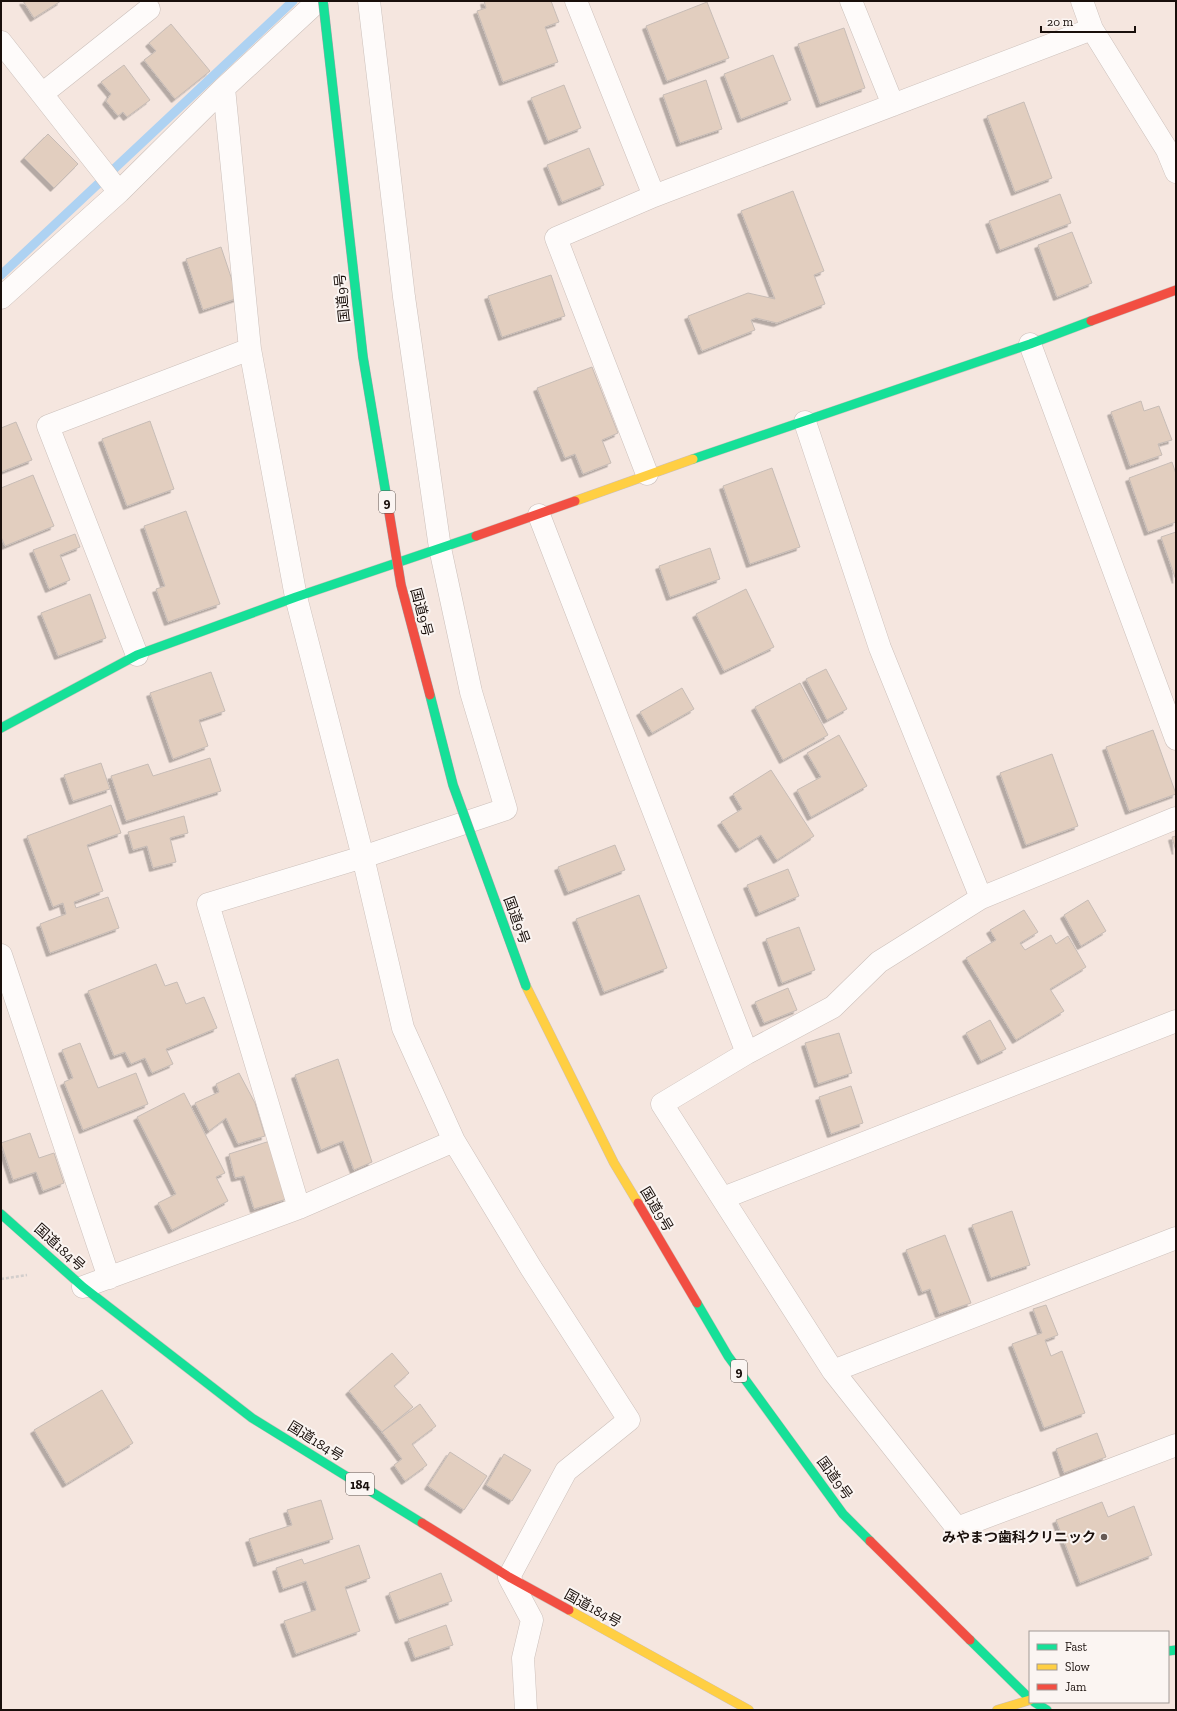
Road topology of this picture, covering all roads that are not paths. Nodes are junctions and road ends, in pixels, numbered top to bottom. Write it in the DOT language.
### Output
graph roads {
  1 [pos="318,1"];
  2 [pos="323,1"];
  3 [pos="369,1"];
  4 [pos="576,1"];
  5 [pos="851,1"];
  6 [pos="1082,1"];
  7 [pos="149,8"];
  8 [pos="1092,29"];
  9 [pos="1,42"];
  10 [pos="224,88"];
  11 [pos="42,94"];
  12 [pos="893,105"];
  13 [pos="1176,172"];
  14 [pos="118,192"];
  15 [pos="654,196"];
  16 [pos="1176,290"];
  17 [pos="1,298"];
  18 [pos="1030,344"];
  19 [pos="250,349"];
  20 [pos="805,422"];
  21 [pos="647,474"];
  22 [pos="539,515"];
  23 [pos="440,548"];
  24 [pos="296,597"];
  25 [pos="136,655"];
  26 [pos="1,728"];
  27 [pos="1176,739"];
  28 [pos="1176,818"];
  29 [pos="363,857"];
  30 [pos="981,898"];
  31 [pos="1,955"];
  32 [pos="1176,1021"];
  33 [pos="747,1053"];
  34 [pos="454,1142"];
  35 [pos="723,1198"];
  36 [pos="299,1208"];
  37 [pos="1,1214"];
  38 [pos="1176,1238"];
  39 [pos="109,1278"];
  40 [pos="83,1287"];
  41 [pos="833,1371"];
  42 [pos="1176,1445"];
  43 [pos="510,1577"];
  44 [pos="1029,1698"];
  45 [pos="1029,1702"];
  46 [pos="1035,1703"];
  47 [pos="526,1710"];
  48 [pos="749,1710"];
  49 [pos="997,1710"];
  50 [pos="1047,1710"];
  1 -- 10 [label="street"];
  2 -- 44 [label="main road, 国道9号 / 9, bridge"];
  3 -- 23 [label="street"];
  4 -- 15 [label="street"];
  5 -- 12 [label="street"];
  6 -- 8 [label="street"];
  7 -- 11 [label="street"];
  8 -- 12 [label="street"];
  8 -- 13 [label="street"];
  9 -- 11 [label="street"];
  10 -- 14 [label="street"];
  10 -- 19 [label="street"];
  11 -- 14 [label="street"];
  12 -- 15 [label="street"];
  14 -- 17 [label="street"];
  15 -- 21 [label="street"];
  16 -- 18 [label="main road"];
  18 -- 20 [label="main road"];
  18 -- 27 [label="street"];
  19 -- 24 [label="street"];
  19 -- 25 [label="street"];
  20 -- 21 [label="main road"];
  20 -- 30 [label="street"];
  21 -- 22 [label="main road"];
  22 -- 23 [label="main road"];
  22 -- 33 [label="street"];
  23 -- 24 [label="main road"];
  23 -- 29 [label="street"];
  24 -- 25 [label="main road"];
  24 -- 29 [label="street"];
  25 -- 26 [label="main road"];
  28 -- 30 [label="street"];
  29 -- 34 [label="street"];
  29 -- 36 [label="street"];
  30 -- 33 [label="street"];
  31 -- 39 [label="street"];
  32 -- 35 [label="street"];
  33 -- 35 [label="street"];
  34 -- 36 [label="street"];
  34 -- 43 [label="street"];
  35 -- 41 [label="street"];
  36 -- 39 [label="street"];
  37 -- 40 [label="main road, 国道184号 / 184"];
  38 -- 41 [label="street"];
  39 -- 40 [label="street"];
  40 -- 43 [label="main road, 国道184号 / 184"];
  41 -- 42 [label="street"];
  43 -- 47 [label="street"];
  43 -- 48 [label="main road, 国道184号 / 184"];
  45 -- 49 [label="main road"];
  46 -- 50 [label="main road, 国道9号 / 9"];
}
